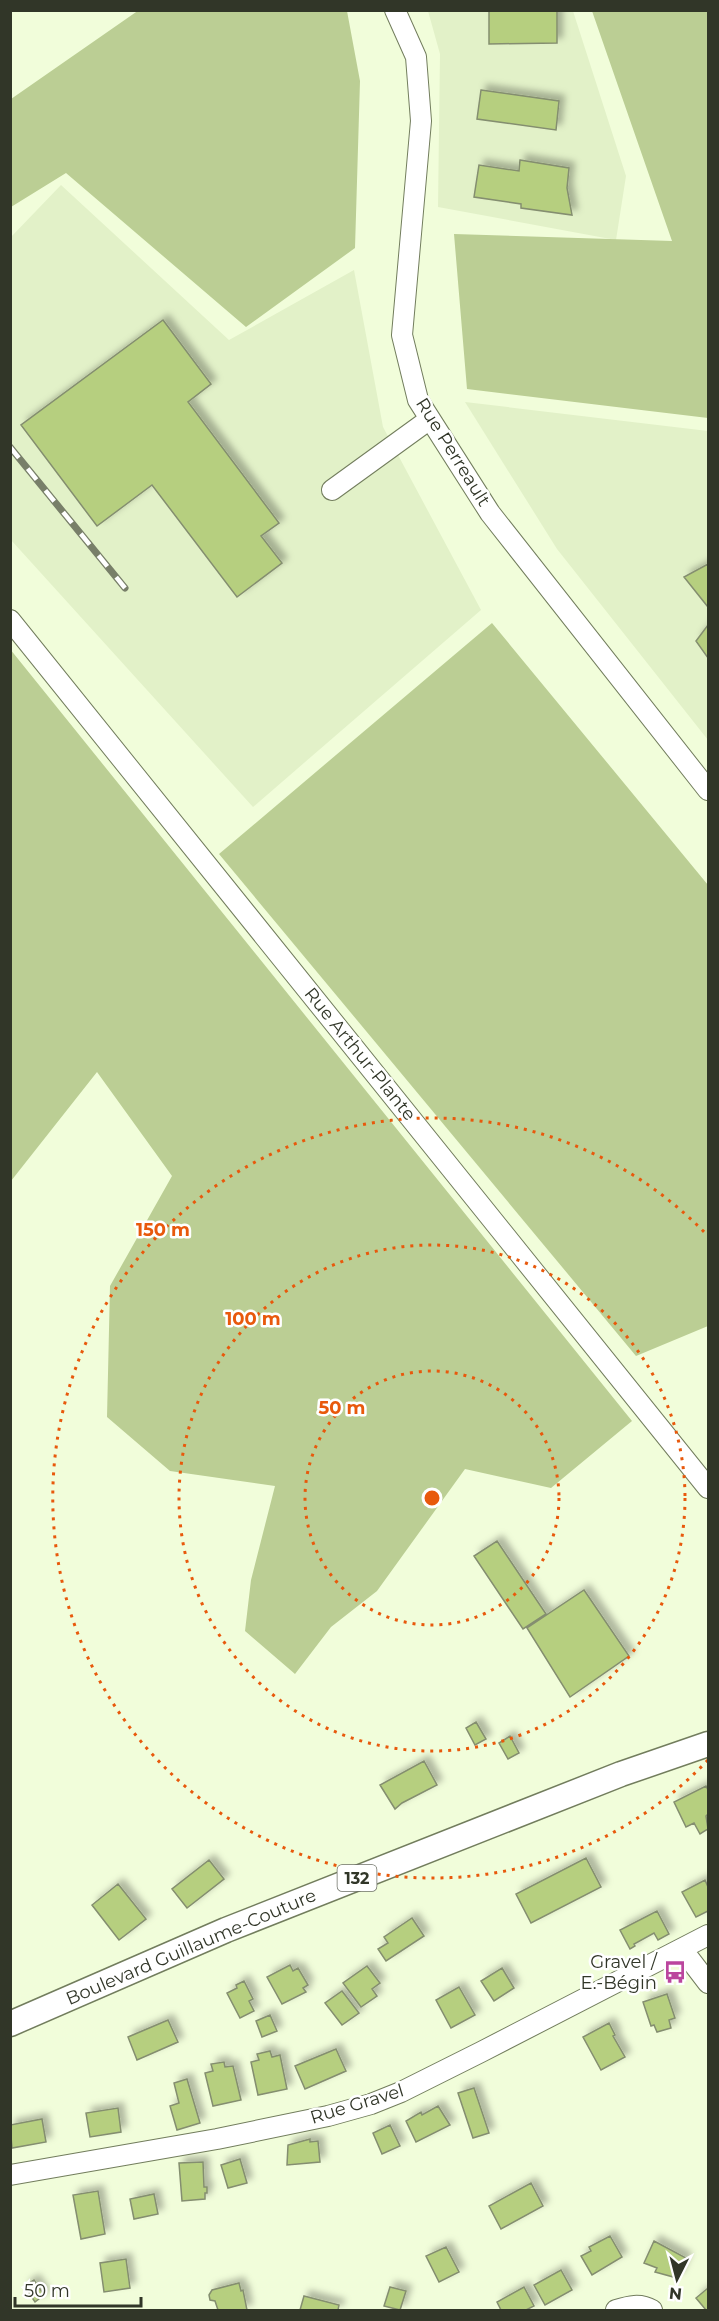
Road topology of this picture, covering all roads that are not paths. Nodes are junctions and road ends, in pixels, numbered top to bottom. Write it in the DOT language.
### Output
graph roads {
  1 [pos="395,10"];
  2 [pos="430,419"];
  3 [pos="332,490"];
  4 [pos="10,620"];
  5 [pos="708,790"];
  6 [pos="708,1488"];
  7 [pos="708,1744"];
  8 [pos="708,1935"];
  9 [pos="682,1949"];
  10 [pos="708,1983"];
  11 [pos="10,2024"];
  12 [pos="10,2175"];
  13 [pos="616,2310"];
  14 [pos="652,2310"];
  1 -- 2 [label="street, Rue Perreault"];
  2 -- 3 [label="street"];
  2 -- 5 [label="street, Rue Perreault"];
  4 -- 6 [label="street, Rue Arthur-Plante"];
  7 -- 11 [label="main road, Boulevard Guillaume-Couture / 132"];
  8 -- 9 [label="street, Rue Gravel"];
  9 -- 10 [label="street"];
  9 -- 12 [label="street, Rue Gravel"];
  13 -- 14 [label="street"];
}
